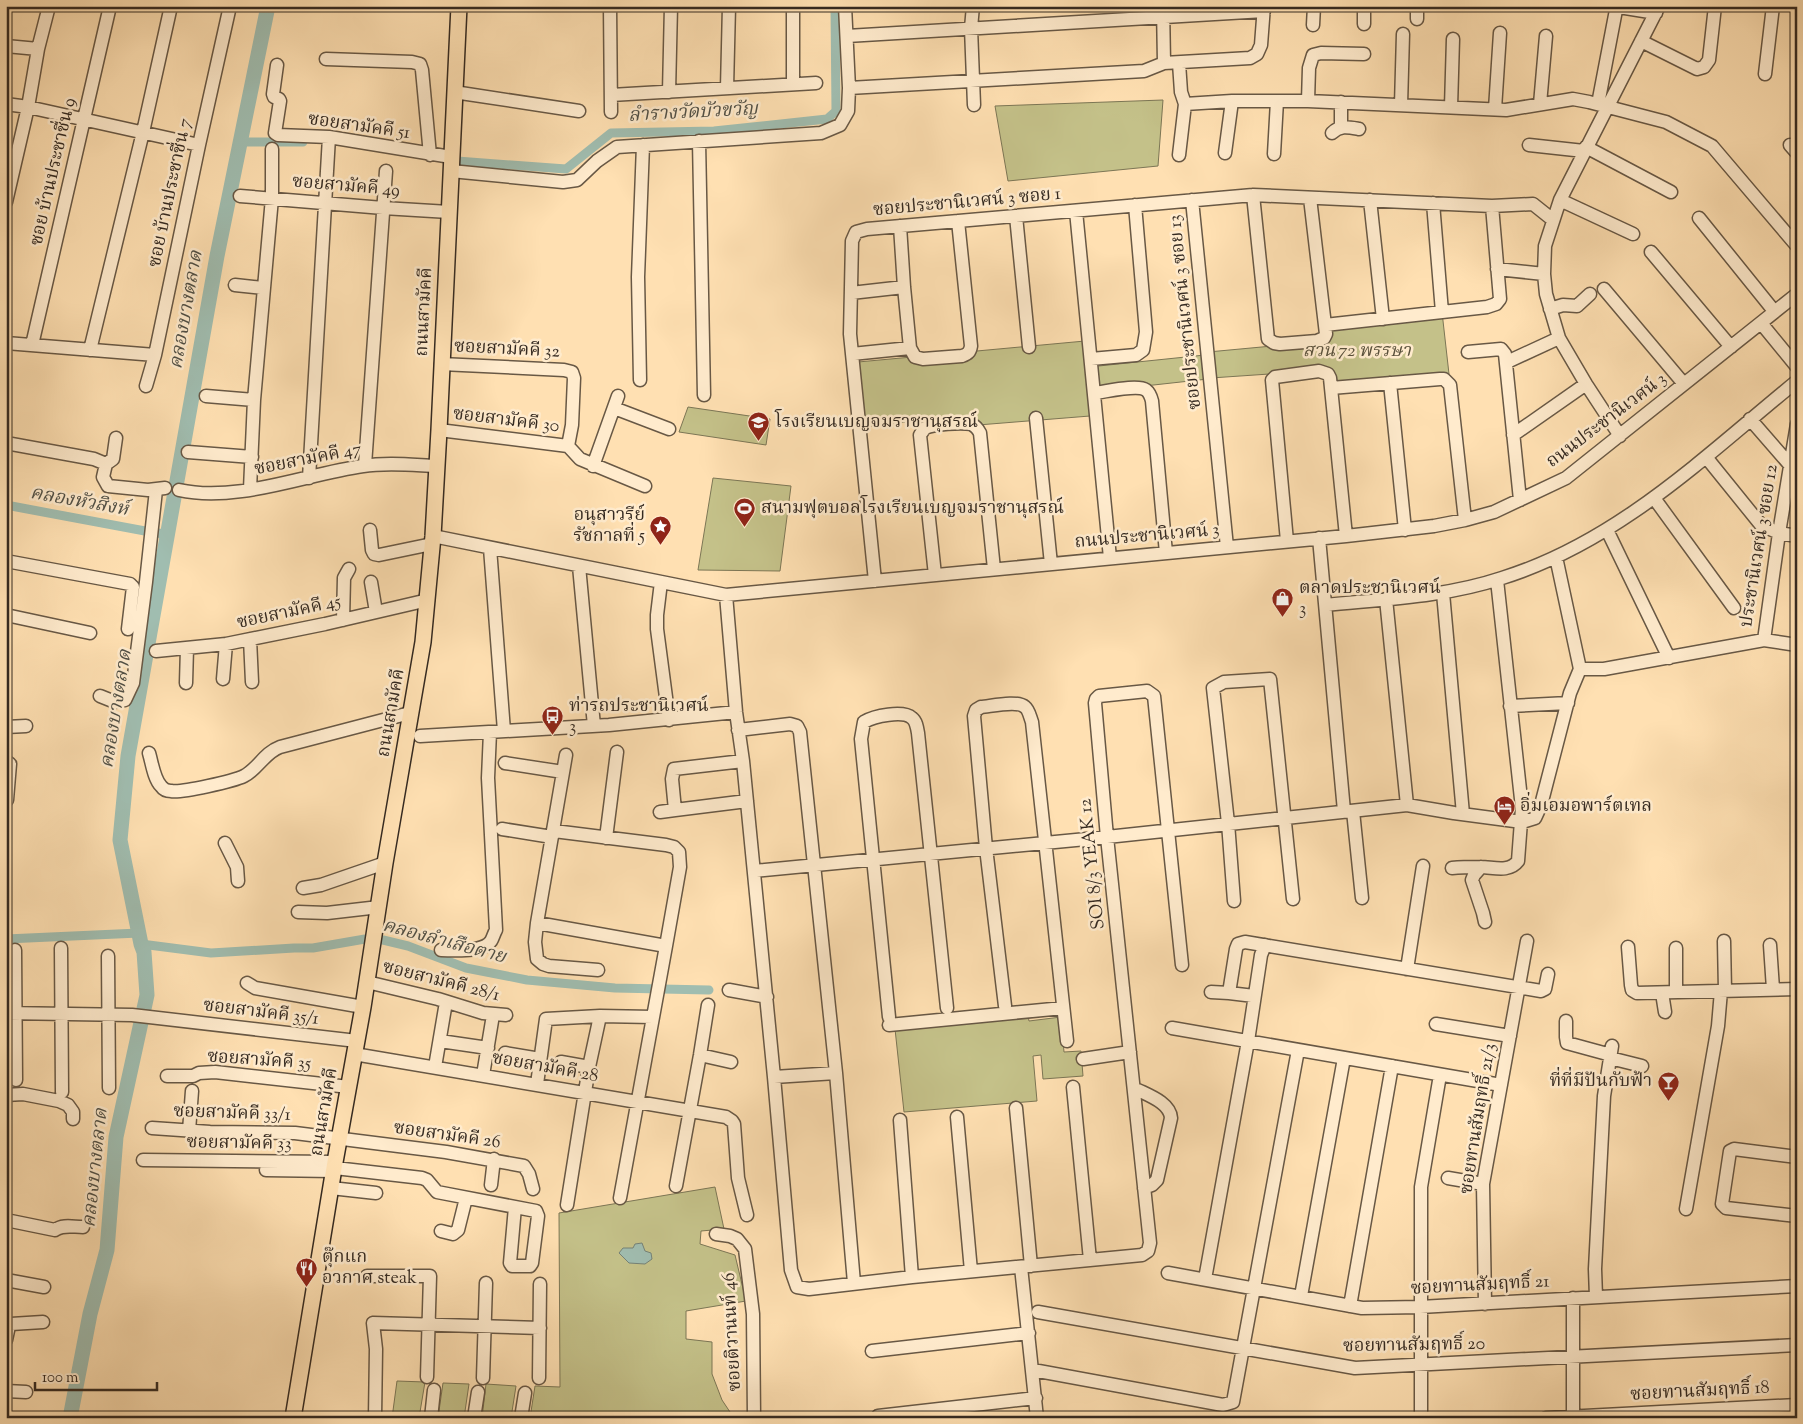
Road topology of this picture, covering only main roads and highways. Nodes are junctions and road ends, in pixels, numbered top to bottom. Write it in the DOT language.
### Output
graph roads {
  1 [pos="459,6"];
  2 [pos="293,1418"];
  1 -- 2 [label="main road, ถนนสามัคคี"];
}
